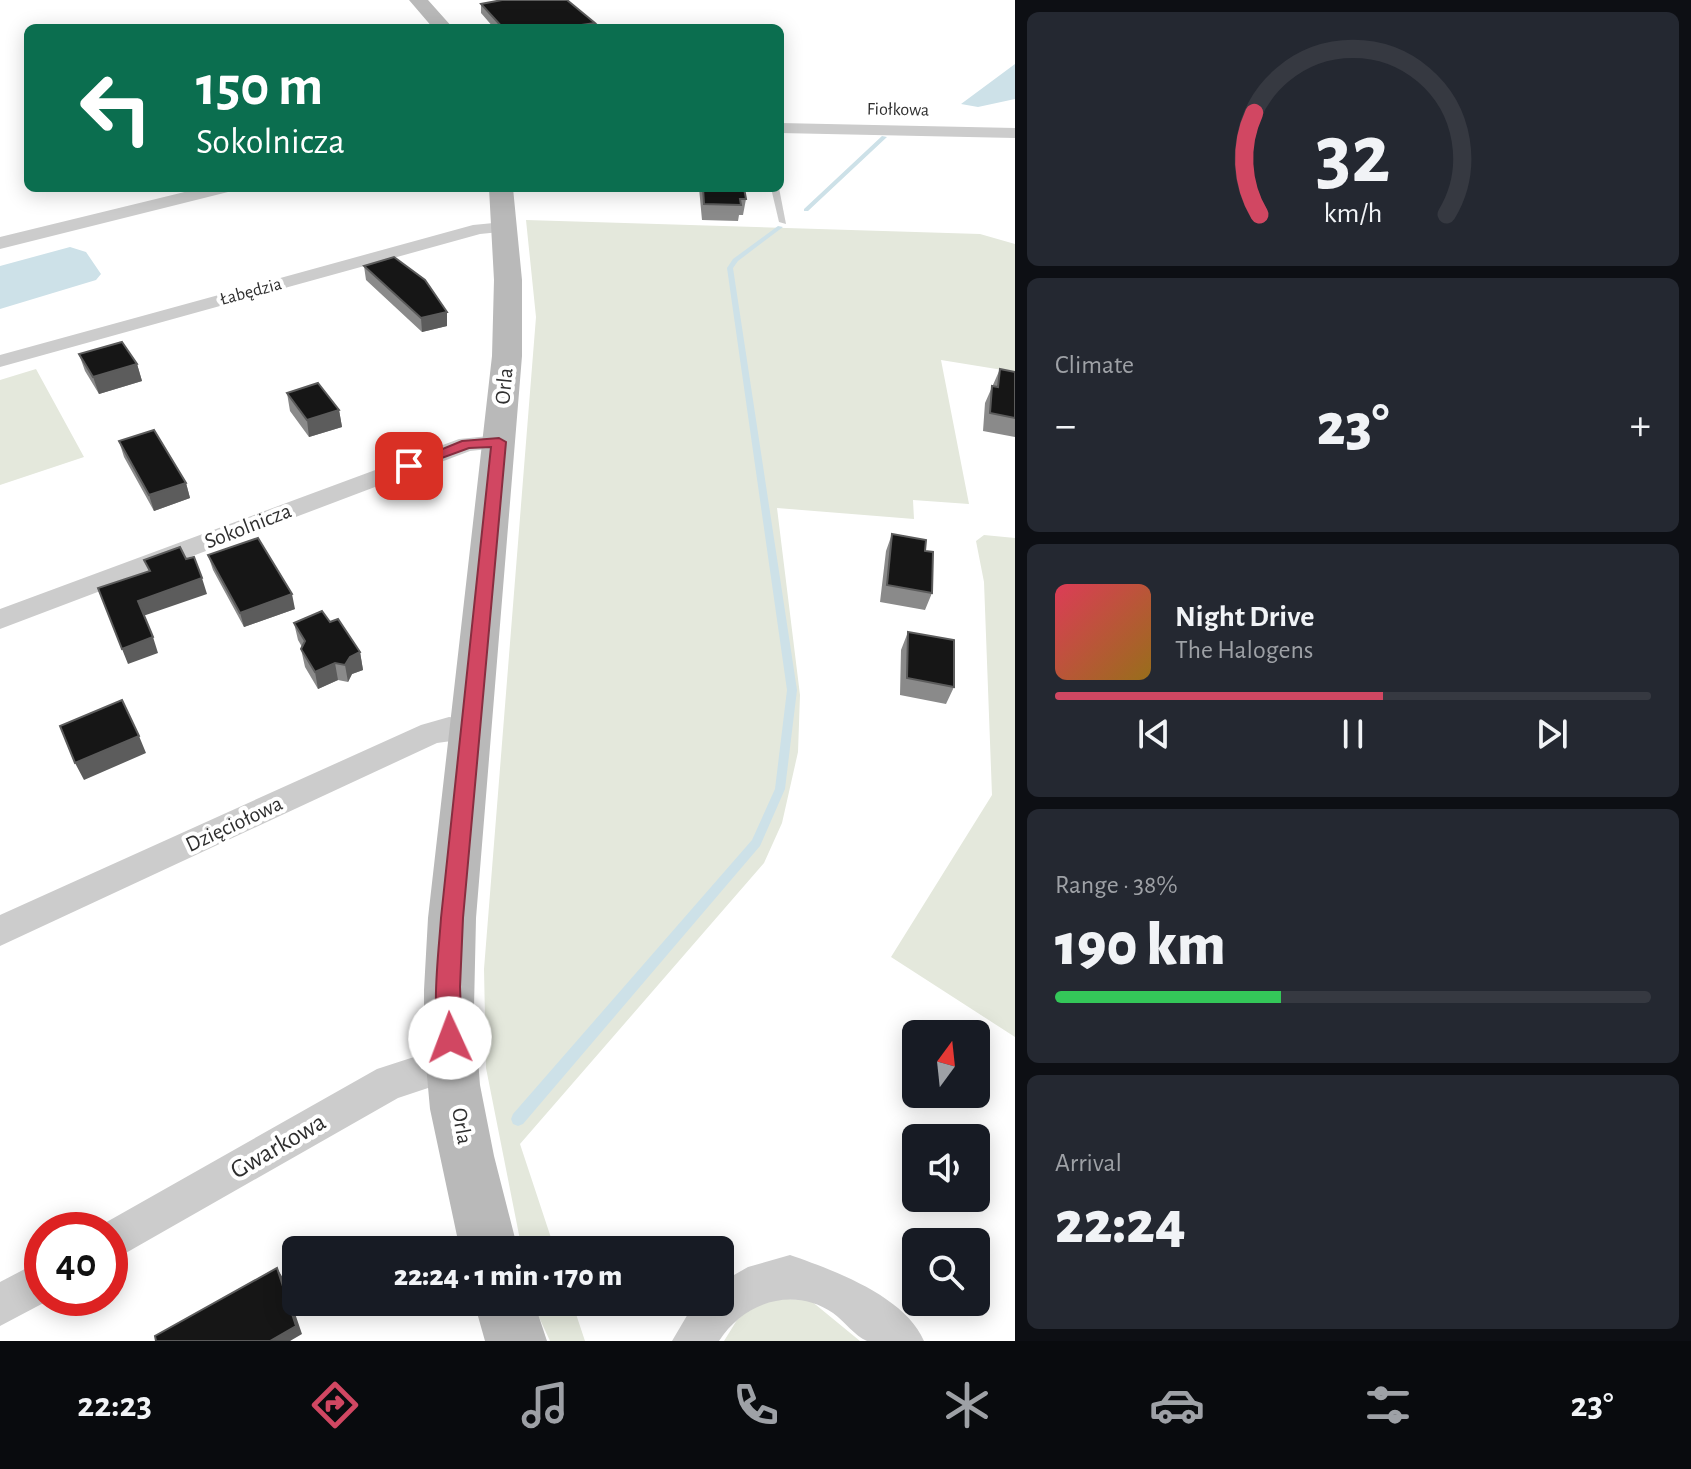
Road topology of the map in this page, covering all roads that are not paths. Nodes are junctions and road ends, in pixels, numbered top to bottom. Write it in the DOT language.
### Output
graph roads {
  1 [pos="418,0"];
  2 [pos="439,24"];
  3 [pos="784,128"];
  4 [pos="1015,133"];
  5 [pos="206,192"];
  6 [pos="776,192"];
  7 [pos="502,208"];
  8 [pos="783,222"];
  9 [pos="0,243"];
  10 [pos="0,361"];
  11 [pos="499,442"];
  12 [pos="0,619"];
  13 [pos="470,729"];
  14 [pos="0,931"];
  15 [pos="451,1063"];
  16 [pos="128,1232"];
  17 [pos="486,1236"];
  18 [pos="24,1291"];
  19 [pos="0,1305"];
  20 [pos="508,1316"];
  21 [pos="516,1341"];
  22 [pos="694,1341"];
  23 [pos="902,1341"];
  1 -- 2 [label="street"];
  3 -- 4 [label="street, Fiołkowa"];
  5 -- 9 [label="street"];
  6 -- 8 [label="lane"];
  7 -- 10 [label="street, Łabędzia"];
  7 -- 11 [label="street, Orla"];
  11 -- 12 [label="street, Sokolnicza"];
  11 -- 13 [label="street, Orla"];
  13 -- 14 [label="street, Dzięciołowa"];
  13 -- 15 [label="street, Orla"];
  15 -- 16 [label="street, Gwarkowa"];
  15 -- 17 [label="street, Orla"];
  18 -- 19 [label="street"];
  20 -- 21 [label="street"];
  22 -- 23 [label="street"];
}
